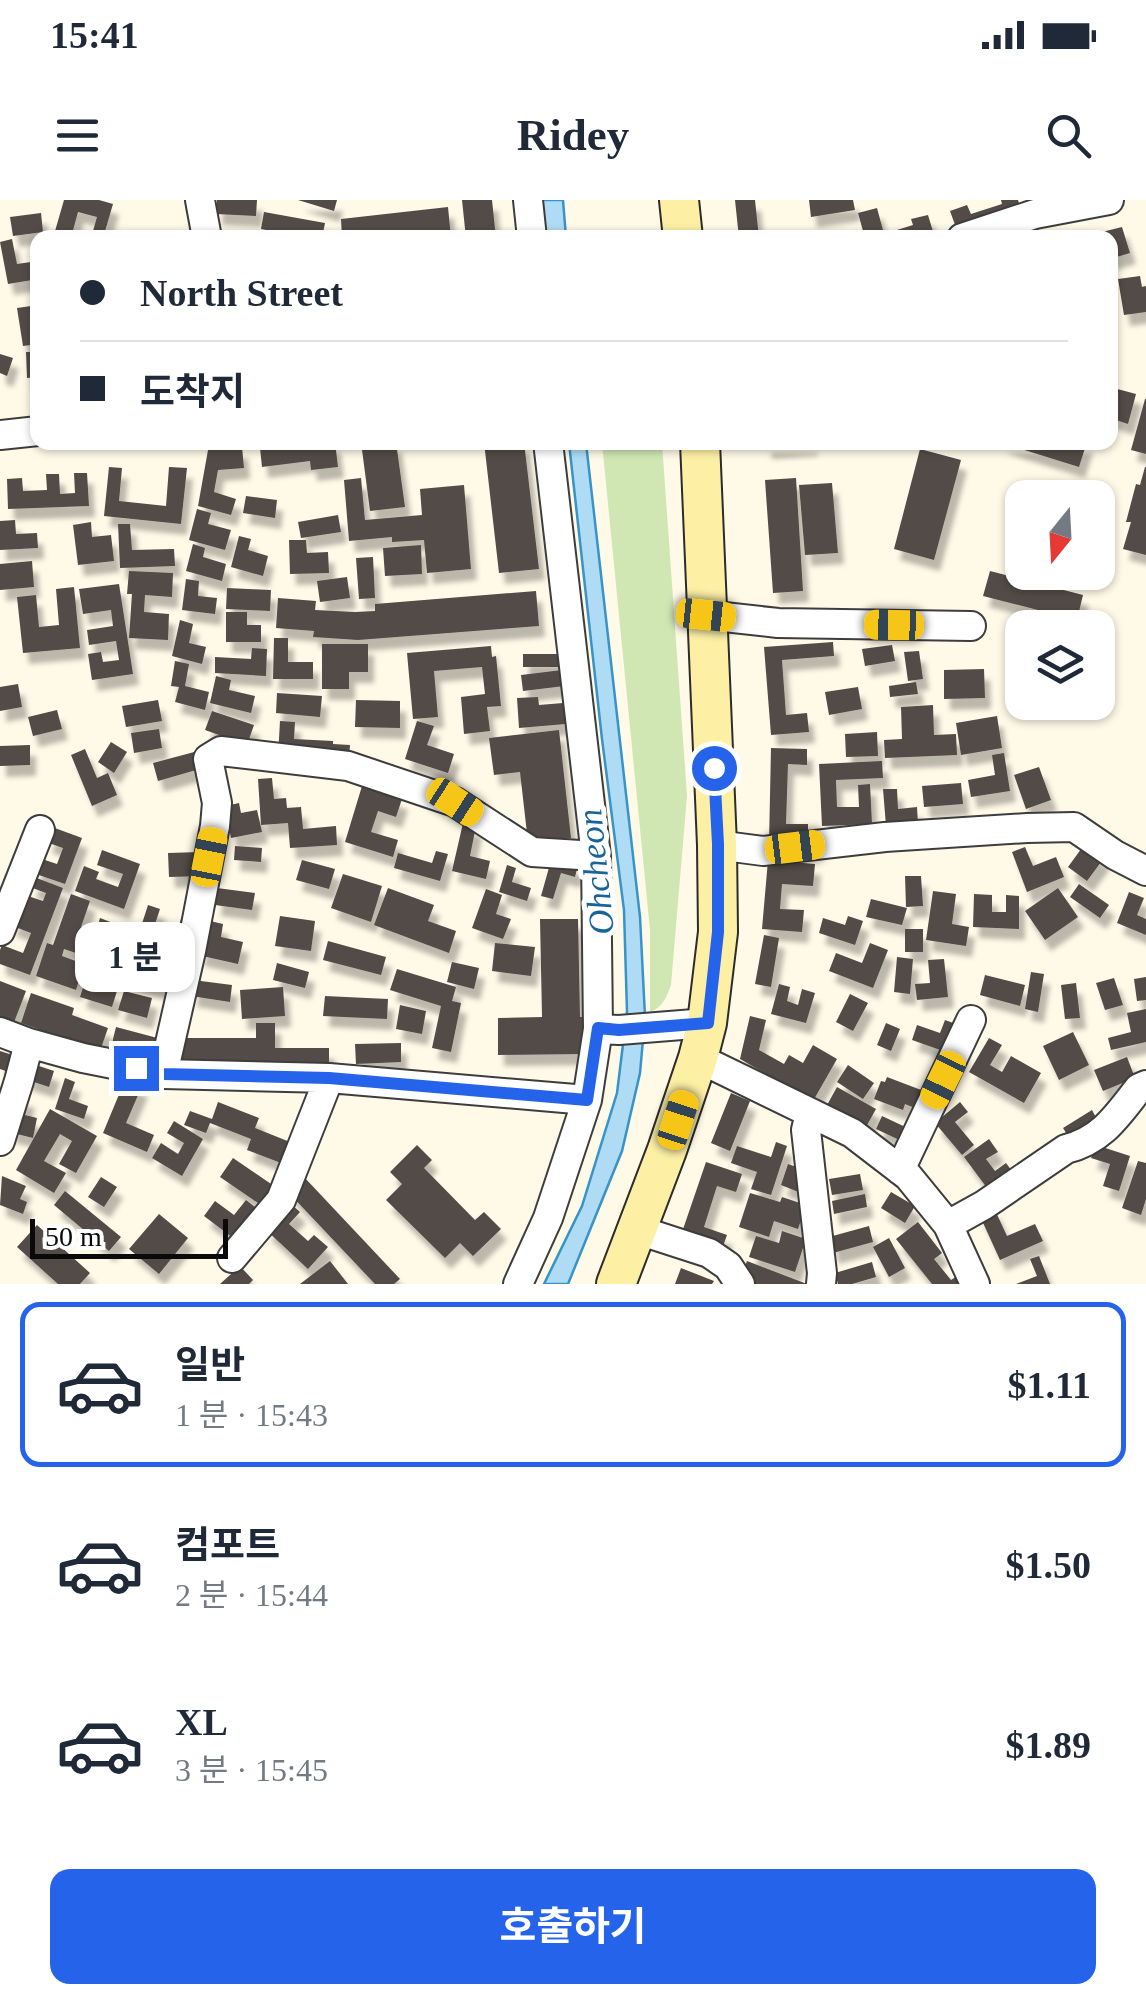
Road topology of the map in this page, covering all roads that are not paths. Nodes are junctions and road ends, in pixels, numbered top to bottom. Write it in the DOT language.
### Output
graph roads {
  1 [pos="200,200"];
  2 [pos="528,200"];
  3 [pos="678,200"];
  4 [pos="1109,200"];
  5 [pos="1032,207"];
  6 [pos="206,230"];
  7 [pos="531,230"];
  8 [pos="682,230"];
  9 [pos="980,230"];
  10 [pos="30,432"];
  11 [pos="0,435"];
  12 [pos="549,450"];
  13 [pos="700,450"];
  14 [pos="706,615"];
  15 [pos="970,626"];
  16 [pos="40,830"];
  17 [pos="718,844"];
  18 [pos="596,856"];
  19 [pos="1146,871"];
  20 [pos="0,931"];
  21 [pos="971,1020"];
  22 [pos="608,1029"];
  23 [pos="0,1032"];
  24 [pos="703,1041"];
  25 [pos="29,1043"];
  26 [pos="163,1074"];
  27 [pos="329,1078"];
  28 [pos="1146,1084"];
  29 [pos="587,1100"];
  30 [pos="810,1112"];
  31 [pos="0,1142"];
  32 [pos="900,1170"];
  33 [pos="948,1226"];
  34 [pos="638,1230"];
  35 [pos="232,1258"];
  36 [pos="518,1284"];
  37 [pos="616,1284"];
  38 [pos="740,1284"];
  39 [pos="821,1284"];
  40 [pos="975,1284"];
  1 -- 6 [label="street"];
  2 -- 7 [label="street"];
  3 -- 8 [label="main road"];
  4 -- 5 [label="street"];
  5 -- 9 [label="street"];
  10 -- 11 [label="street"];
  12 -- 18 [label="street"];
  13 -- 14 [label="main road"];
  14 -- 15 [label="street"];
  14 -- 17 [label="main road"];
  16 -- 20 [label="street"];
  17 -- 19 [label="street"];
  17 -- 24 [label="main road"];
  18 -- 22 [label="street"];
  18 -- 26 [label="street"];
  21 -- 32 [label="street"];
  22 -- 24 [label="street"];
  22 -- 29 [label="street"];
  23 -- 25 [label="street"];
  24 -- 30 [label="street"];
  24 -- 34 [label="main road"];
  25 -- 26 [label="street"];
  25 -- 31 [label="street"];
  26 -- 27 [label="street"];
  27 -- 29 [label="street"];
  27 -- 35 [label="street"];
  28 -- 33 [label="street"];
  29 -- 36 [label="street"];
  30 -- 32 [label="street"];
  30 -- 39 [label="street"];
  32 -- 33 [label="street"];
  33 -- 40 [label="street"];
  34 -- 37 [label="main road"];
  34 -- 38 [label="street"];
}
